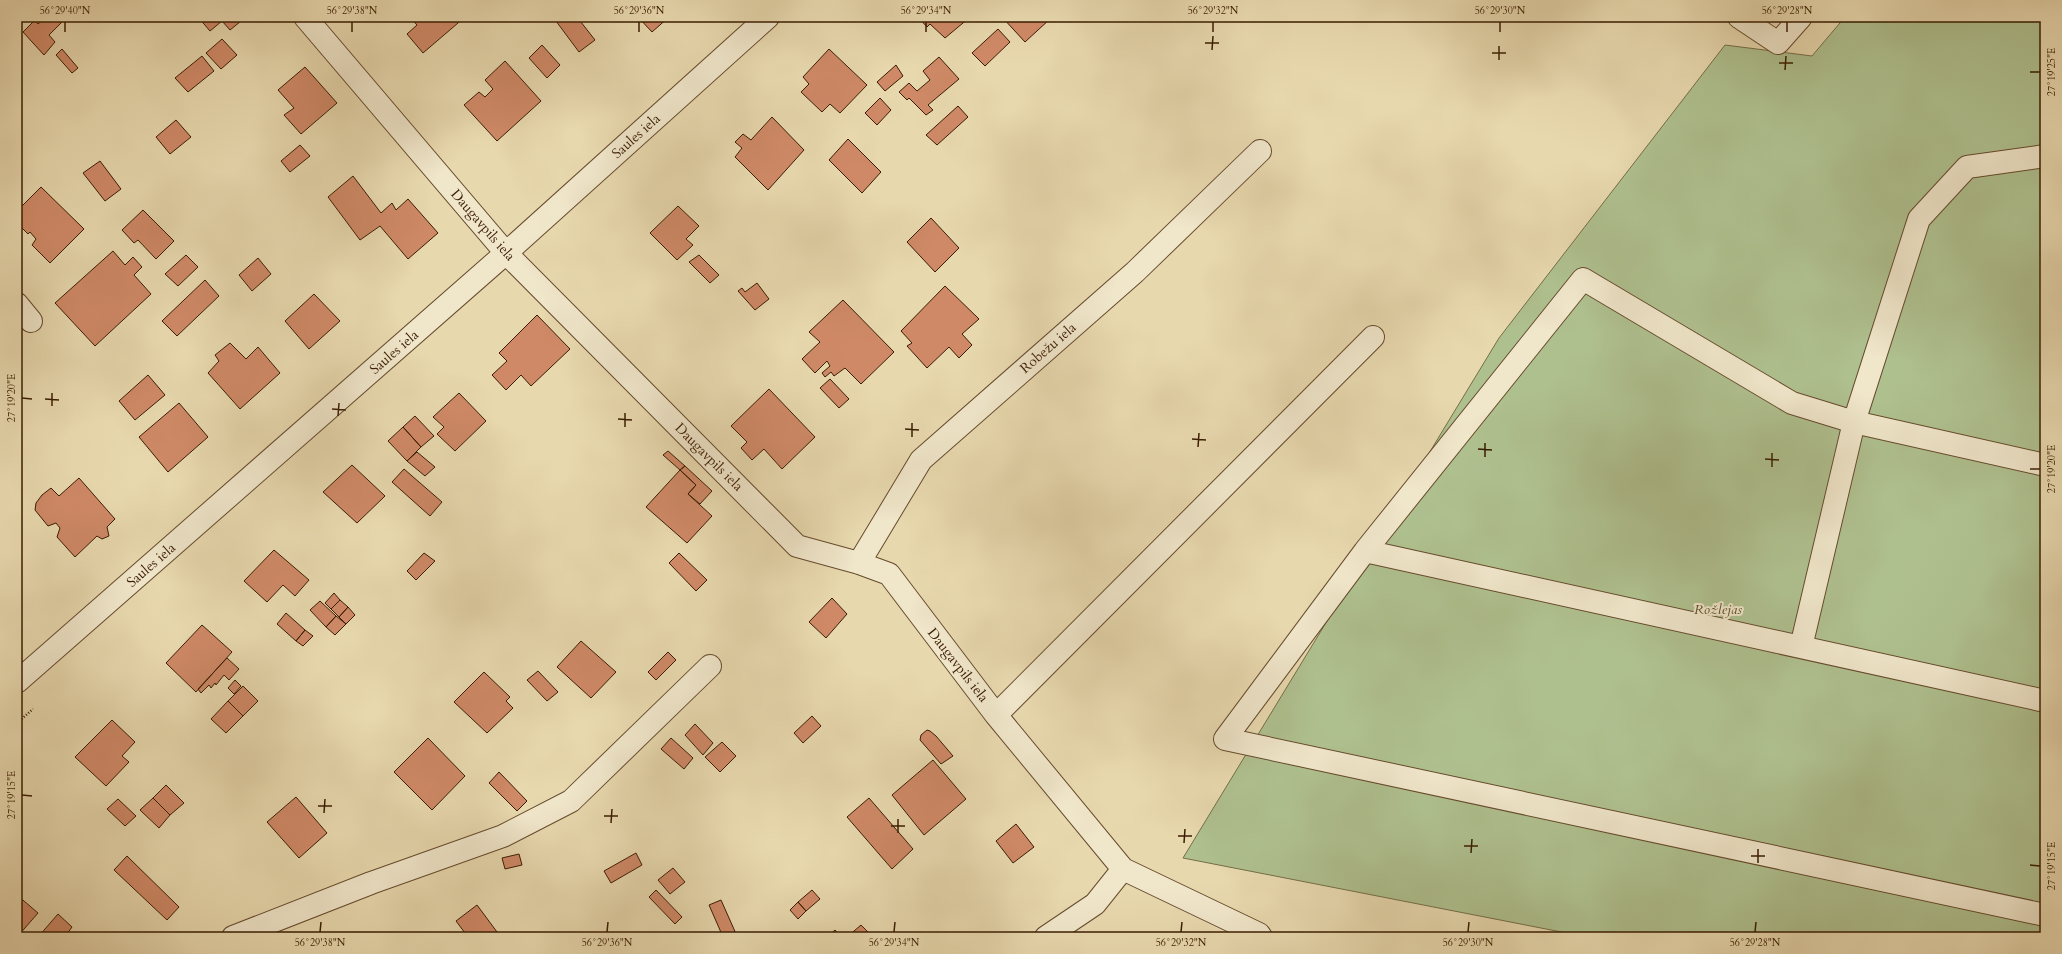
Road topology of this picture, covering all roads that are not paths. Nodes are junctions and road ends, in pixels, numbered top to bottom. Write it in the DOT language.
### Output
graph roads {
  1 [pos="305,17"];
  2 [pos="768,17"];
  3 [pos="1740,17"];
  4 [pos="1801,17"];
  5 [pos="1260,151"];
  6 [pos="2045,156"];
  7 [pos="506,253"];
  8 [pos="17,304"];
  9 [pos="31,321"];
  10 [pos="1373,337"];
  11 [pos="1854,422"];
  12 [pos="2045,465"];
  13 [pos="1365,551"];
  14 [pos="859,563"];
  15 [pos="1801,647"];
  16 [pos="710,666"];
  17 [pos="17,682"];
  18 [pos="2045,701"];
  19 [pos="996,715"];
  20 [pos="1123,869"];
  21 [pos="2045,915"];
  22 [pos="233,937"];
  23 [pos="1046,937"];
  24 [pos="1261,937"];
  1 -- 7 [label="street, Daugavpils iela"];
  2 -- 7 [label="street, Saules iela"];
  3 -- 4 [label="street"];
  5 -- 14 [label="street, Robežu iela"];
  6 -- 11 [label="street"];
  7 -- 14 [label="street, Daugavpils iela"];
  7 -- 17 [label="street, Saules iela"];
  8 -- 9 [label="street"];
  10 -- 19 [label="street"];
  11 -- 12 [label="street"];
  11 -- 13 [label="street"];
  11 -- 15 [label="street"];
  13 -- 15 [label="street"];
  13 -- 21 [label="street"];
  14 -- 19 [label="street, Daugavpils iela"];
  15 -- 18 [label="street"];
  16 -- 22 [label="street"];
  19 -- 20 [label="street, Daugavpils iela"];
  20 -- 23 [label="street"];
  20 -- 24 [label="street"];
}
